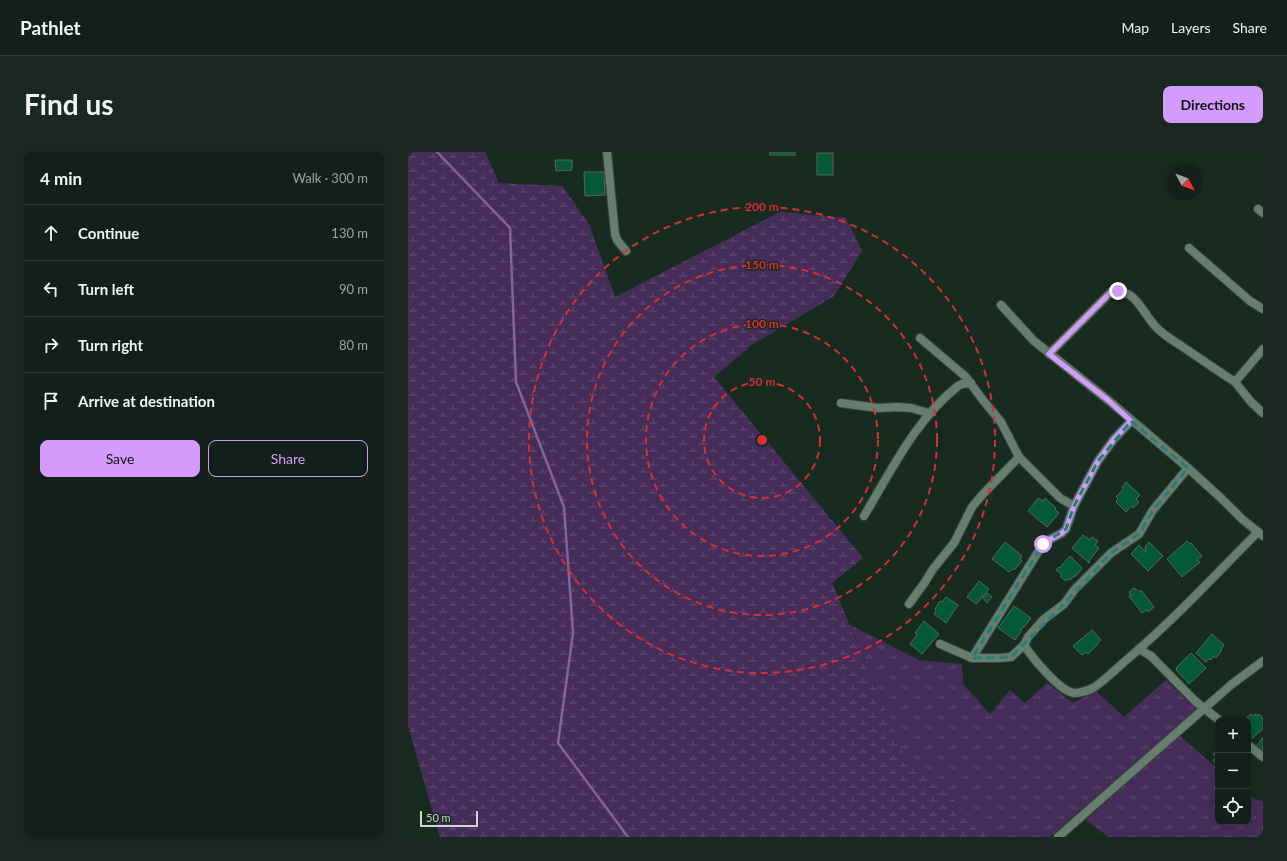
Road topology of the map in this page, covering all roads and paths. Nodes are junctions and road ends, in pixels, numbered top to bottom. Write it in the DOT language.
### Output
graph roads {
  1 [pos="607,152"];
  2 [pos="1189,248"];
  3 [pos="626,251"];
  4 [pos="1001,305"];
  5 [pos="1263,309"];
  6 [pos="920,338"];
  7 [pos="1263,349"];
  8 [pos="1049,354"];
  9 [pos="1235,382"];
  10 [pos="971,383"];
  11 [pos="842,403"];
  12 [pos="929,413"];
  13 [pos="1263,413"];
  14 [pos="1131,421"];
  15 [pos="1019,458"];
  16 [pos="1188,468"];
  17 [pos="1074,506"];
  18 [pos="864,516"];
  19 [pos="1261,534"];
  20 [pos="909,604"];
  21 [pos="940,644"];
  22 [pos="1024,645"];
  23 [pos="1139,649"];
  24 [pos="972,658"];
  25 [pos="1263,661"];
  26 [pos="1205,708"];
  27 [pos="1216,717"];
  28 [pos="1251,747"];
  29 [pos="1263,757"];
  30 [pos="1058,837"];
  1 -- 3 [label="street"];
  2 -- 5 [label="street"];
  4 -- 8 [label="street"];
  6 -- 10 [label="street"];
  7 -- 9 [label="street"];
  8 -- 9 [label="street"];
  8 -- 14 [label="street"];
  9 -- 13 [label="street"];
  10 -- 12 [label="street"];
  10 -- 15 [label="street"];
  11 -- 12 [label="street"];
  12 -- 18 [label="street"];
  14 -- 16 [label="street"];
  14 -- 17 [label="street"];
  15 -- 17 [label="street"];
  15 -- 20 [label="street"];
  16 -- 19 [label="street"];
  16 -- 22 [label="street"];
  17 -- 24 [label="street"];
  19 -- 23 [label="street"];
  21 -- 24 [label="street"];
  22 -- 23 [label="street"];
  22 -- 24 [label="street"];
  23 -- 26 [label="street"];
  25 -- 26 [label="street"];
  26 -- 27 [label="street"];
  26 -- 30 [label="street"];
  28 -- 29 [label="street"];
}
